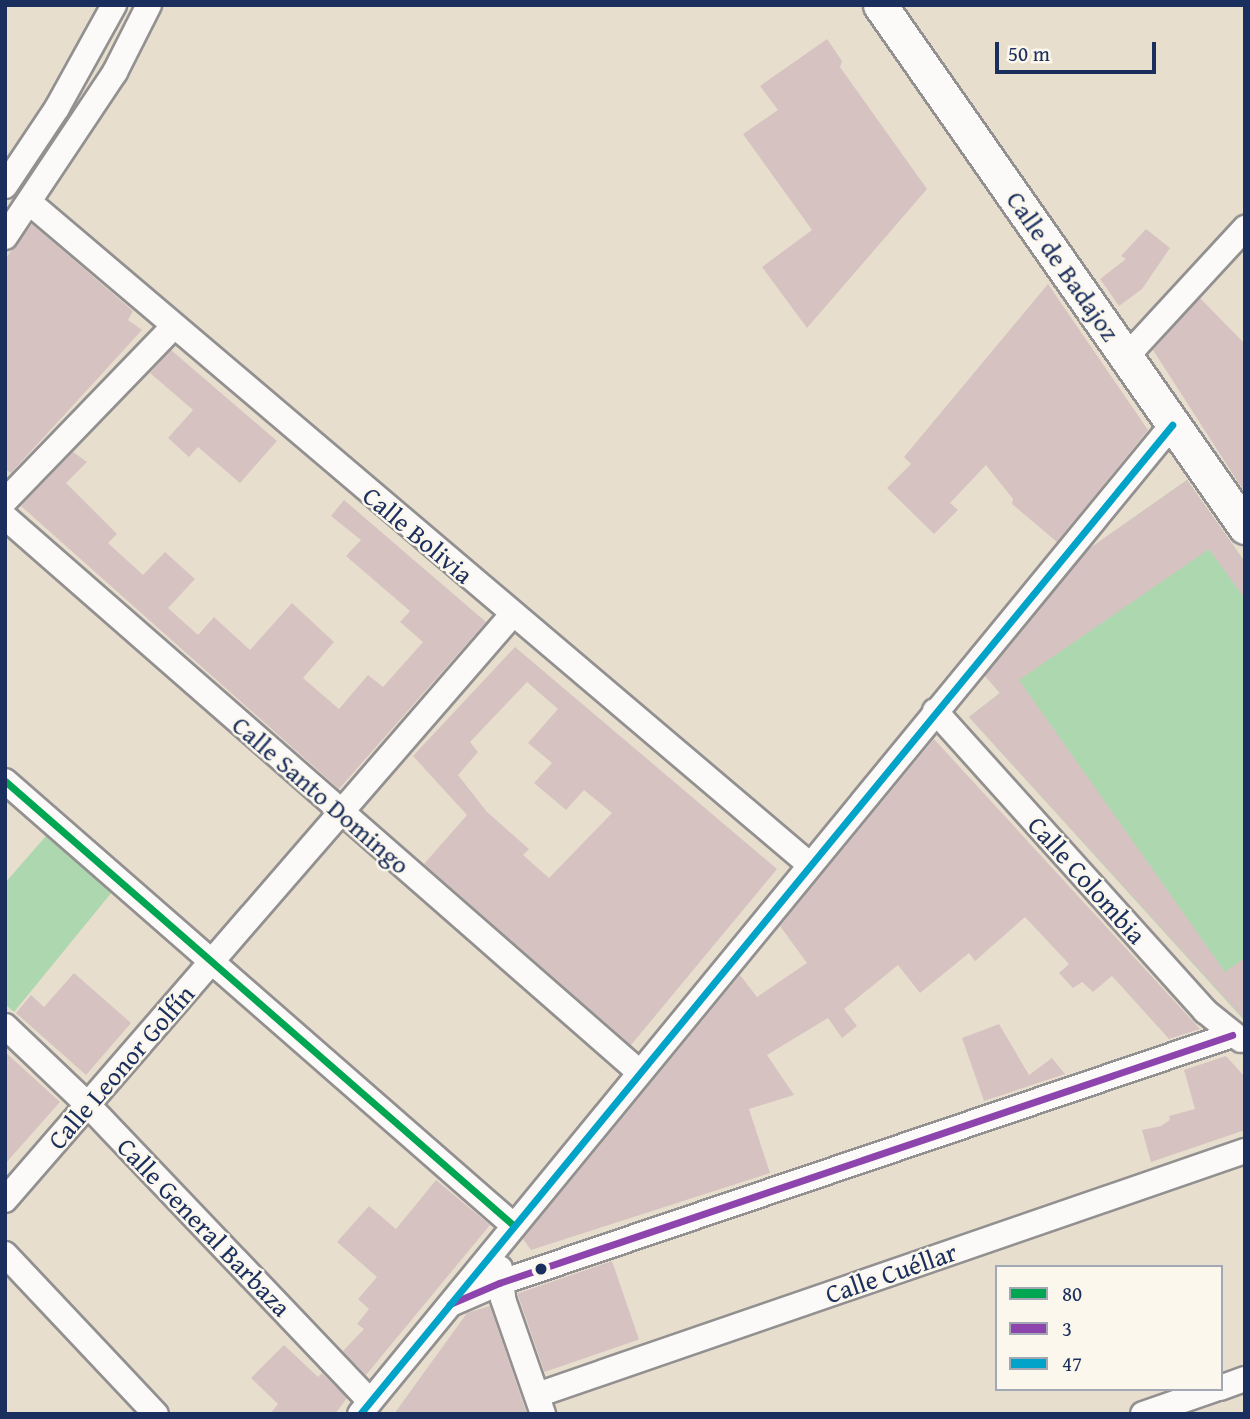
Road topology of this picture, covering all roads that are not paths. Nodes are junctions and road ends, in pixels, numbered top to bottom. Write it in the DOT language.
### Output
graph roads {
  1 [pos="114,5"];
  2 [pos="149,5"];
  3 [pos="880,5"];
  4 [pos="5,186"];
  5 [pos="29,202"];
  6 [pos="1245,228"];
  7 [pos="5,237"];
  8 [pos="172,328"];
  9 [pos="1126,357"];
  10 [pos="1172,425"];
  11 [pos="5,501"];
  12 [pos="5,517"];
  13 [pos="1244,524"];
  14 [pos="512,615"];
  15 [pos="935,710"];
  16 [pos="5,781"];
  17 [pos="341,813"];
  18 [pos="810,865"];
  19 [pos="212,962"];
  20 [pos="5,1026"];
  21 [pos="1238,1039"];
  22 [pos="638,1072"];
  23 [pos="88,1105"];
  24 [pos="1245,1151"];
  25 [pos="5,1200"];
  26 [pos="510,1236"];
  27 [pos="5,1254"];
  28 [pos="542,1269"];
  29 [pos="499,1283"];
  30 [pos="450,1304"];
  31 [pos="1245,1379"];
  32 [pos="1222,1387"];
  33 [pos="1209,1391"];
  34 [pos="540,1404"];
  35 [pos="365,1407"];
  36 [pos="156,1414"];
  37 [pos="1143,1414"];
  1 -- 4 [label="street"];
  2 -- 5 [label="street"];
  3 -- 9 [label="street, Calle de Badajoz"];
  5 -- 7 [label="street"];
  5 -- 8 [label="street, Calle Bolivia"];
  6 -- 9 [label="street"];
  8 -- 11 [label="street"];
  8 -- 14 [label="street, Calle Bolivia"];
  9 -- 10 [label="street, Calle de Badajoz"];
  10 -- 13 [label="street, Calle de Badajoz"];
  10 -- 15 [label="street"];
  12 -- 17 [label="street, Calle Santo Domingo"];
  14 -- 17 [label="street, Calle Leonor Golfín"];
  14 -- 18 [label="street, Calle Bolivia"];
  15 -- 18 [label="street"];
  15 -- 21 [label="street, Calle Colombia"];
  16 -- 19 [label="street"];
  17 -- 19 [label="street, Calle Leonor Golfín"];
  17 -- 22 [label="street, Calle Santo Domingo"];
  18 -- 22 [label="street"];
  19 -- 23 [label="street, Calle Leonor Golfín"];
  19 -- 26 [label="street"];
  20 -- 23 [label="street, Calle General Barbaza"];
  21 -- 28 [label="street"];
  22 -- 26 [label="street"];
  23 -- 25 [label="street, Calle Leonor Golfín"];
  23 -- 35 [label="street, Calle General Barbaza"];
  24 -- 34 [label="street, Calle Cuéllar"];
  26 -- 28 [label="street"];
  26 -- 29 [label="street"];
  26 -- 30 [label="street"];
  27 -- 36 [label="street"];
  28 -- 29 [label="street"];
  29 -- 30 [label="street"];
  29 -- 34 [label="street"];
  30 -- 35 [label="street"];
  31 -- 32 [label="street"];
  33 -- 37 [label="street"];
}
